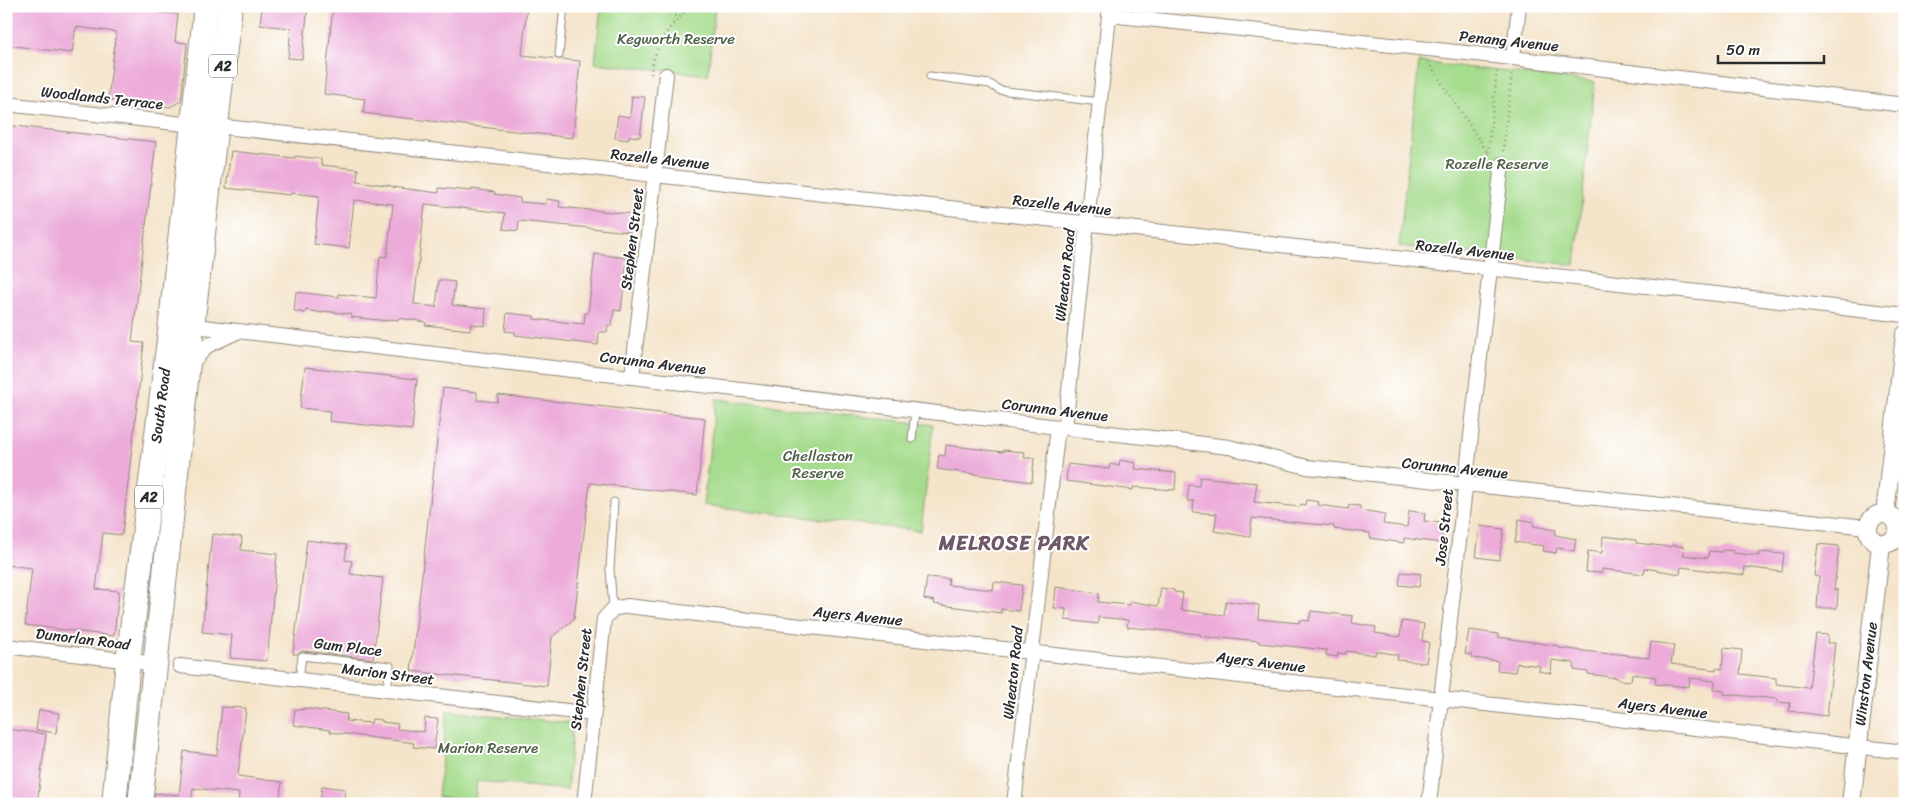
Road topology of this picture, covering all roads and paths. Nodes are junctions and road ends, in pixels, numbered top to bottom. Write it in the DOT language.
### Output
graph roads {
  1 [pos="206,6"];
  2 [pos="230,6"];
  3 [pos="564,6"];
  4 [pos="671,6"];
  5 [pos="1519,6"];
  6 [pos="1109,11"];
  7 [pos="677,21"];
  8 [pos="1419,48"];
  9 [pos="559,55"];
  10 [pos="1499,56"];
  11 [pos="1513,58"];
  12 [pos="666,75"];
  13 [pos="930,76"];
  14 [pos="1100,102"];
  15 [pos="6,104"];
  16 [pos="1905,105"];
  17 [pos="205,126"];
  18 [pos="1488,153"];
  19 [pos="1450,164"];
  20 [pos="1502,164"];
  21 [pos="656,176"];
  22 [pos="1088,224"];
  23 [pos="1490,269"];
  24 [pos="1905,315"];
  25 [pos="182,325"];
  26 [pos="237,331"];
  27 [pos="1905,335"];
  28 [pos="188,367"];
  29 [pos="632,377"];
  30 [pos="915,410"];
  31 [pos="1061,427"];
  32 [pos="912,440"];
  33 [pos="1465,485"];
  34 [pos="614,502"];
  35 [pos="1885,514"];
  36 [pos="1867,527"];
  37 [pos="1901,528"];
  38 [pos="1881,545"];
  39 [pos="613,609"];
  40 [pos="6,646"];
  41 [pos="1032,652"];
  42 [pos="128,661"];
  43 [pos="156,664"];
  44 [pos="180,666"];
  45 [pos="299,680"];
  46 [pos="387,690"];
  47 [pos="1441,699"];
  48 [pos="593,714"];
  49 [pos="1858,747"];
  50 [pos="1905,752"];
  51 [pos="114,804"];
  52 [pos="140,804"];
  53 [pos="584,804"];
  54 [pos="1014,804"];
  55 [pos="1428,804"];
  56 [pos="1851,804"];
  1 -- 17 [label="highway, South Road / A2"];
  2 -- 17 [label="highway, South Road / A2"];
  3 -- 9 [label="lane"];
  4 -- 7 [label="path"];
  5 -- 11 [label="street"];
  6 -- 8 [label="street, Penang Avenue"];
  6 -- 14 [label="street, Wheaton Road"];
  8 -- 10 [label="street, Penang Avenue"];
  8 -- 18 [label="path"];
  10 -- 11 [label="street, Penang Avenue"];
  10 -- 18 [label="path"];
  11 -- 16 [label="street, Penang Avenue"];
  11 -- 20 [label="path"];
  12 -- 21 [label="street, Stephen Street"];
  13 -- 14 [label="lane"];
  14 -- 22 [label="street, Wheaton Road"];
  15 -- 17 [label="street, Woodlands Terrace"];
  17 -- 21 [label="street, Rozelle Avenue"];
  17 -- 25 [label="highway, South Road / A2"];
  18 -- 19 [label="path"];
  20 -- 23 [label="street, Jose Street"];
  21 -- 22 [label="street, Rozelle Avenue"];
  21 -- 29 [label="street, Stephen Street"];
  22 -- 23 [label="street, Rozelle Avenue"];
  22 -- 31 [label="street, Wheaton Road"];
  23 -- 24 [label="street, Rozelle Avenue"];
  23 -- 33 [label="street, Jose Street"];
  25 -- 26 [label="street, Corunna Avenue"];
  25 -- 28 [label="highway, South Road / A2"];
  25 -- 42 [label="highway, South Road / A2"];
  26 -- 28 [label="street"];
  26 -- 29 [label="street, Corunna Avenue"];
  27 -- 35 [label="street"];
  28 -- 43 [label="highway, South Road / A2"];
  29 -- 30 [label="street, Corunna Avenue"];
  30 -- 31 [label="street, Corunna Avenue"];
  30 -- 32 [label="lane"];
  31 -- 33 [label="street, Corunna Avenue"];
  31 -- 41 [label="street, Wheaton Road"];
  33 -- 36 [label="street, Corunna Avenue"];
  33 -- 47 [label="street, Jose Street"];
  34 -- 39 [label="lane, Stephen Street"];
  35 -- 36 [label="street"];
  35 -- 37 [label="street"];
  36 -- 38 [label="street"];
  37 -- 38 [label="street"];
  38 -- 49 [label="street, Winston Avenue"];
  39 -- 41 [label="street, Ayers Avenue"];
  39 -- 48 [label="street, Stephen Street"];
  40 -- 42 [label="street, Dunorlan Road"];
  41 -- 47 [label="street, Ayers Avenue"];
  41 -- 54 [label="street, Wheaton Road"];
  42 -- 43 [label="street, Dunorlan Road"];
  42 -- 51 [label="highway, South Road / A2"];
  43 -- 52 [label="highway, South Road / A2"];
  44 -- 45 [label="street, Marion Street"];
  45 -- 46 [label="street, Marion Street"];
  45 -- 46 [label="lane, Gum Place"];
  46 -- 48 [label="street, Marion Street"];
  47 -- 49 [label="street, Ayers Avenue"];
  47 -- 55 [label="street, Jose Street"];
  48 -- 53 [label="street, Stephen Street"];
  49 -- 50 [label="street, Ayers Avenue"];
  49 -- 56 [label="street, Winston Avenue"];
}
